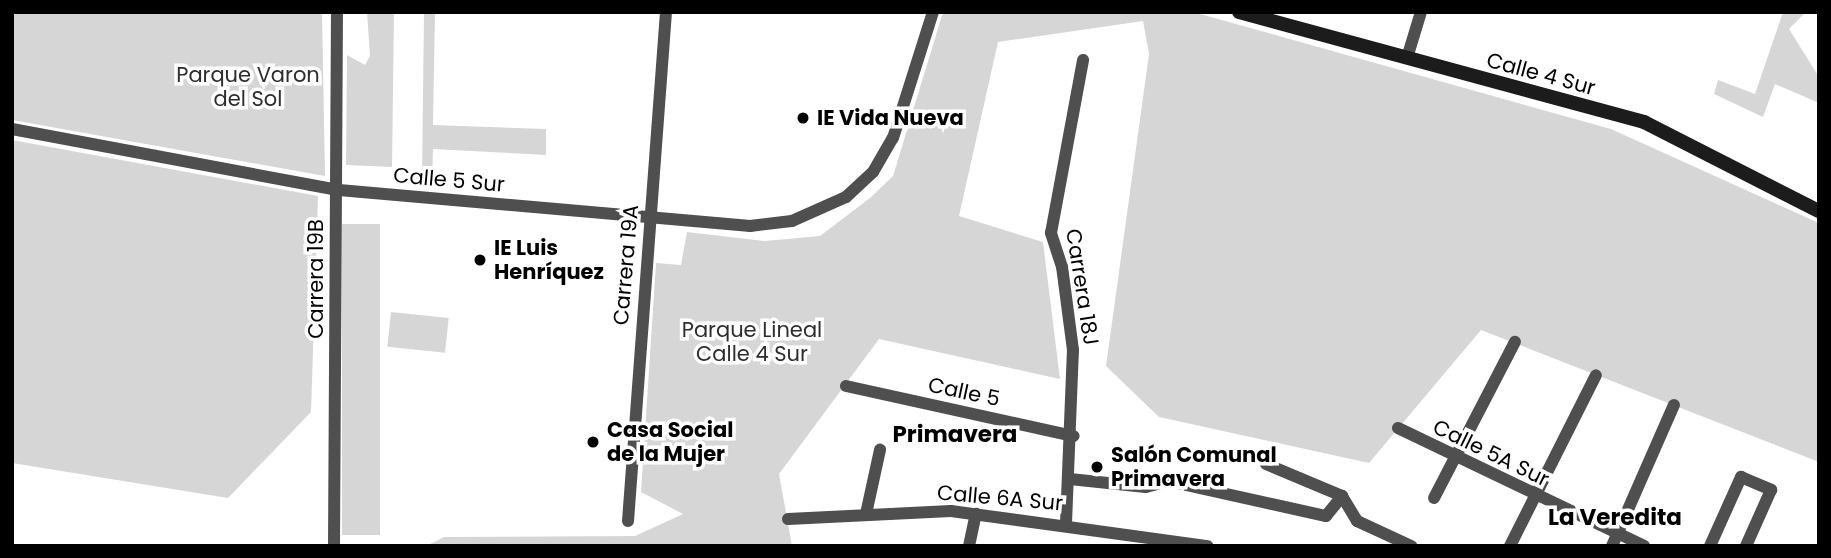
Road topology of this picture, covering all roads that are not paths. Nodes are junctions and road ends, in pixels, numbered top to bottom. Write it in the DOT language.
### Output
graph roads {
  1 [pos="337,12"];
  2 [pos="666,12"];
  3 [pos="933,12"];
  4 [pos="1238,12"];
  5 [pos="1421,12"];
  6 [pos="1407,58"];
  7 [pos="1083,60"];
  8 [pos="12,129"];
  9 [pos="335,189"];
  10 [pos="1819,211"];
  11 [pos="649,216"];
  12 [pos="1514,342"];
  13 [pos="1596,375"];
  14 [pos="846,386"];
  15 [pos="1674,405"];
  16 [pos="1398,428"];
  17 [pos="1074,436"];
  18 [pos="880,450"];
  19 [pos="1457,458"];
  20 [pos="1266,464"];
  21 [pos="1070,479"];
  22 [pos="1342,496"];
  23 [pos="1535,496"];
  24 [pos="1434,498"];
  25 [pos="866,514"];
  26 [pos="976,514"];
  27 [pos="788,519"];
  28 [pos="628,521"];
  29 [pos="1066,523"];
  30 [pos="1618,533"];
  31 [pos="1384,536"];
  32 [pos="334,546"];
  33 [pos="969,546"];
  34 [pos="1208,546"];
  35 [pos="1374,546"];
  36 [pos="1411,546"];
  37 [pos="1510,546"];
  38 [pos="1612,546"];
  39 [pos="1644,546"];
  40 [pos="1710,546"];
  41 [pos="1746,546"];
  1 -- 9 [label="street, Carrera 19B"];
  2 -- 11 [label="street, Carrera 19A"];
  3 -- 11 [label="street, Calle 5 Sur"];
  4 -- 6 [label="main road, Calle 4 Sur"];
  5 -- 6 [label="street"];
  6 -- 10 [label="main road, Calle 4 Sur"];
  7 -- 17 [label="street, Carrera 18J"];
  8 -- 9 [label="street, Calle 5 Sur"];
  9 -- 11 [label="street, Calle 5 Sur"];
  9 -- 32 [label="street, Carrera 19B"];
  11 -- 28 [label="street, Carrera 19A"];
  12 -- 19 [label="street"];
  13 -- 23 [label="street"];
  14 -- 17 [label="street, Calle 5"];
  15 -- 30 [label="street"];
  16 -- 19 [label="street, Calle 5A Sur"];
  17 -- 21 [label="street, Carrera 18J"];
  18 -- 25 [label="street"];
  19 -- 23 [label="street, Calle 5A Sur"];
  19 -- 24 [label="street"];
  20 -- 22 [label="street"];
  21 -- 22 [label="street"];
  21 -- 29 [label="street, Carrera 18J"];
  22 -- 31 [label="street"];
  23 -- 30 [label="street, Calle 5A Sur"];
  23 -- 37 [label="street"];
  25 -- 26 [label="street, Calle 6A Sur"];
  25 -- 27 [label="street, Calle 6A Sur"];
  26 -- 29 [label="street, Calle 6A Sur"];
  26 -- 33 [label="street"];
  29 -- 34 [label="street, Calle 6A Sur"];
  30 -- 38 [label="street"];
  30 -- 39 [label="street, Calle 5A Sur"];
  31 -- 35 [label="street"];
  31 -- 36 [label="street"];
  40 -- 41 [label="street"];
}
